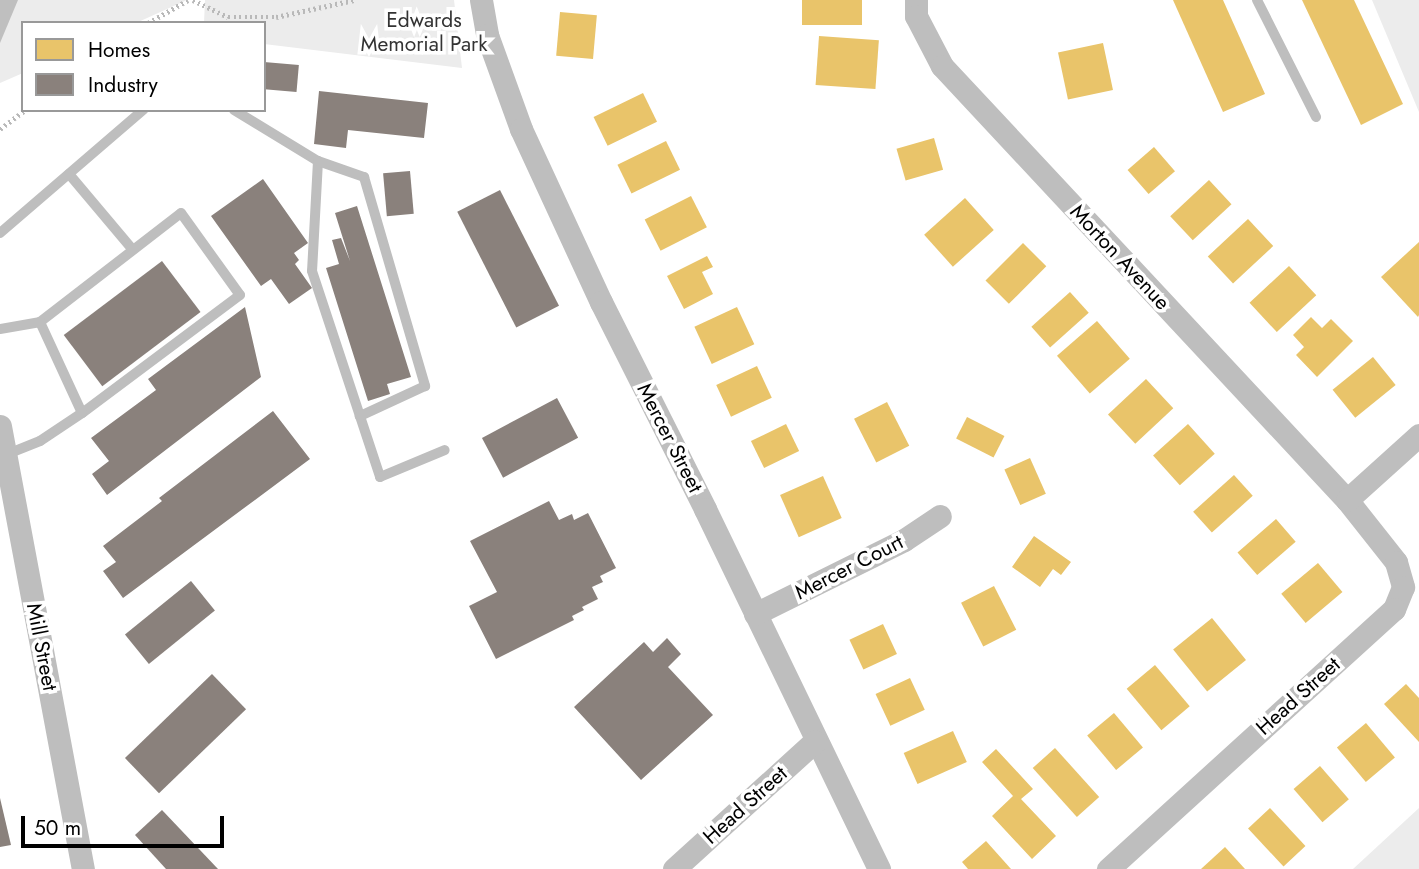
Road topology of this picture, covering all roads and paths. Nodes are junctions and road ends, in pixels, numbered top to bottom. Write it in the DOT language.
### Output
graph roads {
  1 [pos="188,0"];
  2 [pos="193,0"];
  3 [pos="354,0"];
  4 [pos="481,0"];
  5 [pos="916,0"];
  6 [pos="1257,0"];
  7 [pos="151,21"];
  8 [pos="22,112"];
  9 [pos="141,112"];
  10 [pos="237,112"];
  11 [pos="1316,117"];
  12 [pos="0,129"];
  13 [pos="318,162"];
  14 [pos="69,174"];
  15 [pos="0,233"];
  16 [pos="132,250"];
  17 [pos="40,322"];
  18 [pos="0,329"];
  19 [pos="82,413"];
  20 [pos="360,416"];
  21 [pos="0,426"];
  22 [pos="1419,435"];
  23 [pos="444,450"];
  24 [pos="5,454"];
  25 [pos="1347,500"];
  26 [pos="940,516"];
  27 [pos="755,614"];
  28 [pos="815,741"];
  29 [pos="83,869"];
  30 [pos="674,869"];
  31 [pos="879,869"];
  32 [pos="1108,869"];
  1 -- 7 [label="path"];
  2 -- 3 [label="path"];
  4 -- 27 [label="street, Mercer Street"];
  5 -- 25 [label="street, Morton Avenue"];
  6 -- 11 [label="lane"];
  8 -- 12 [label="path"];
  9 -- 14 [label="lane"];
  10 -- 13 [label="lane"];
  13 -- 20 [label="lane"];
  13 -- 20 [label="lane"];
  14 -- 15 [label="lane"];
  14 -- 16 [label="lane"];
  16 -- 17 [label="lane"];
  16 -- 19 [label="lane"];
  17 -- 18 [label="lane"];
  17 -- 19 [label="lane"];
  19 -- 24 [label="lane"];
  20 -- 23 [label="lane"];
  21 -- 24 [label="street, Mill Street"];
  22 -- 25 [label="street"];
  24 -- 29 [label="street, Mill Street"];
  25 -- 32 [label="street, Head Street"];
  26 -- 27 [label="street, Mercer Court"];
  27 -- 28 [label="street, Mercer Street"];
  28 -- 30 [label="street, Head Street"];
  28 -- 31 [label="street, Mercer Street"];
}
